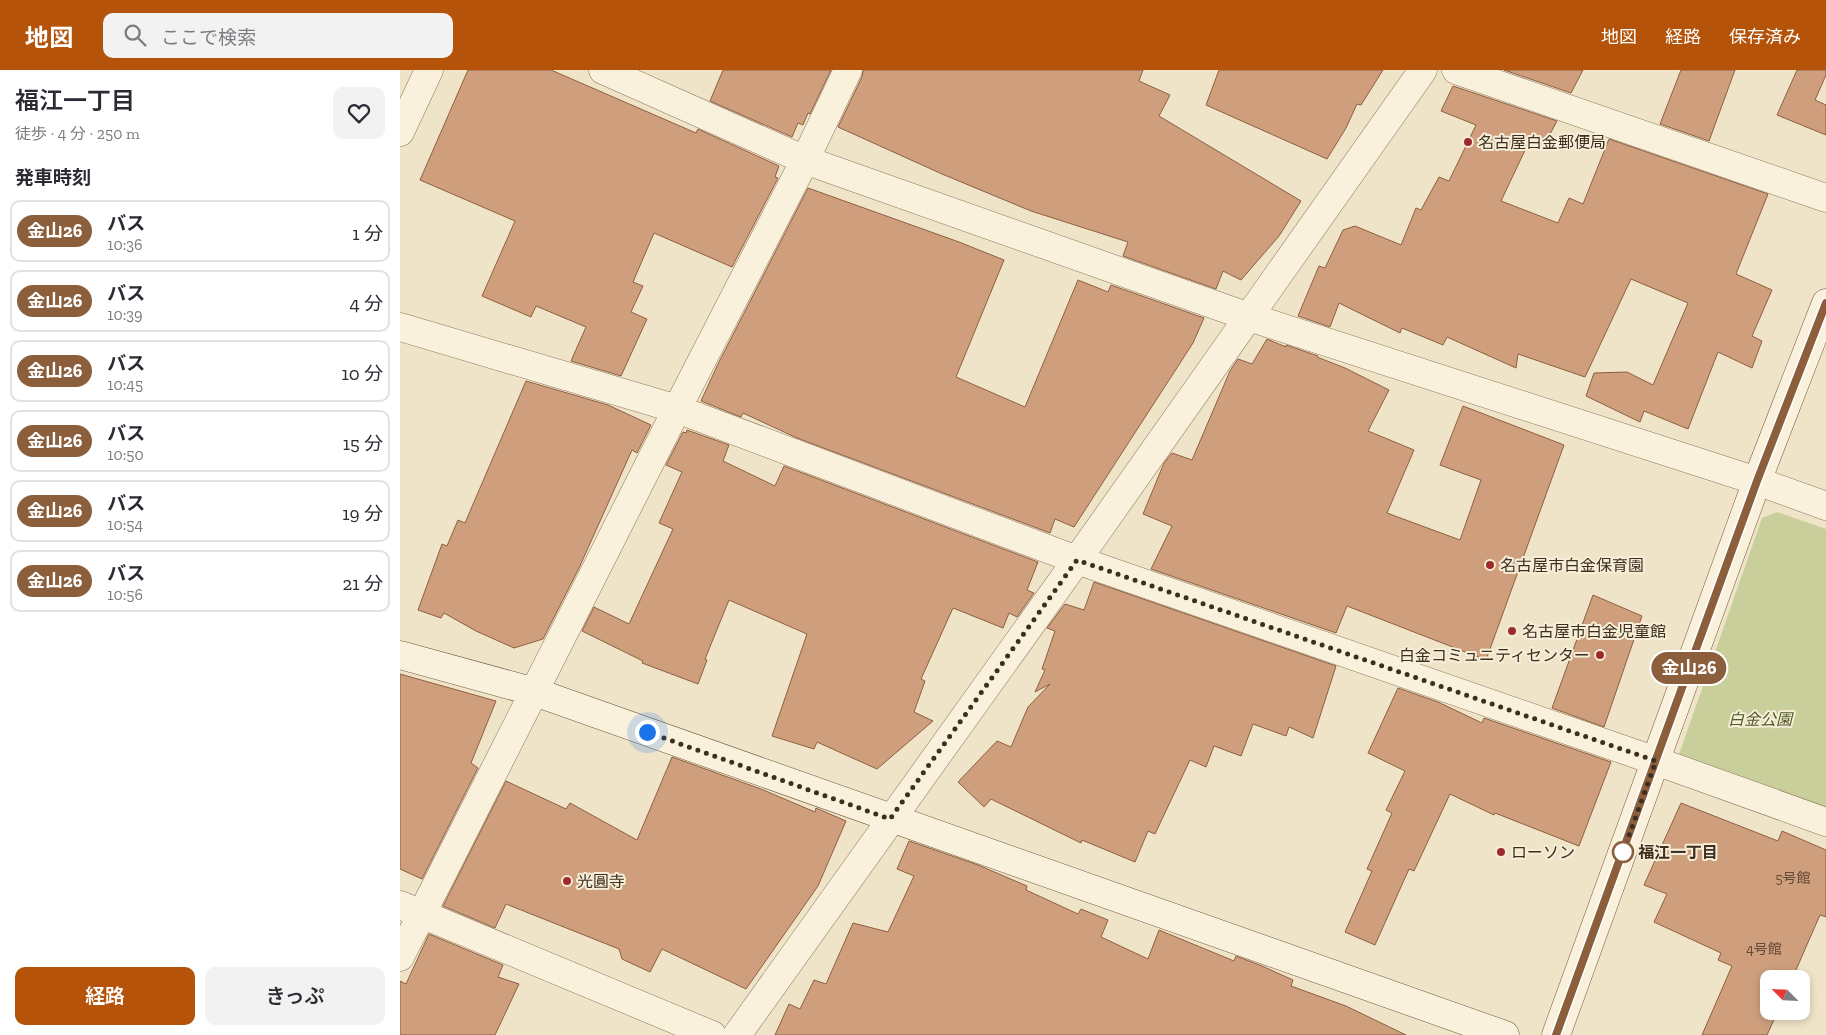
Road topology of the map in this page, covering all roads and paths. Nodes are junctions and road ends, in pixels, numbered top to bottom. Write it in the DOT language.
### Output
graph roads {
  1 [pos="429,70"];
  2 [pos="602,70"];
  3 [pos="848,70"];
  4 [pos="1423,70"];
  5 [pos="1456,70"];
  6 [pos="400,132"];
  7 [pos="805,160"];
  8 [pos="1826,198"];
  9 [pos="1826,303"];
  10 [pos="1249,317"];
  11 [pos="400,327"];
  12 [pos="677,409"];
  13 [pos="1757,481"];
  14 [pos="1826,506"];
  15 [pos="1077,560"];
  16 [pos="400,655"];
  17 [pos="535,692"];
  18 [pos="1656,761"];
  19 [pos="890,819"];
  20 [pos="1826,822"];
  21 [pos="411,910"];
  22 [pos="400,957"];
  23 [pos="712,1035"];
  24 [pos="737,1035"];
  25 [pos="1505,1035"];
  26 [pos="1556,1035"];
  1 -- 6 [label="street"];
  2 -- 7 [label="street"];
  3 -- 7 [label="street"];
  4 -- 10 [label="street"];
  5 -- 8 [label="street"];
  7 -- 10 [label="street"];
  7 -- 12 [label="street"];
  9 -- 13 [label="street"];
  10 -- 13 [label="street"];
  10 -- 15 [label="street"];
  11 -- 12 [label="street"];
  12 -- 15 [label="street"];
  12 -- 17 [label="street"];
  13 -- 14 [label="street"];
  13 -- 18 [label="street"];
  15 -- 18 [label="street"];
  15 -- 19 [label="street"];
  16 -- 17 [label="street"];
  17 -- 19 [label="street"];
  17 -- 21 [label="street"];
  18 -- 20 [label="street"];
  18 -- 26 [label="street"];
  19 -- 24 [label="street"];
  19 -- 25 [label="street"];
  21 -- 22 [label="street"];
  21 -- 23 [label="street"];
}
